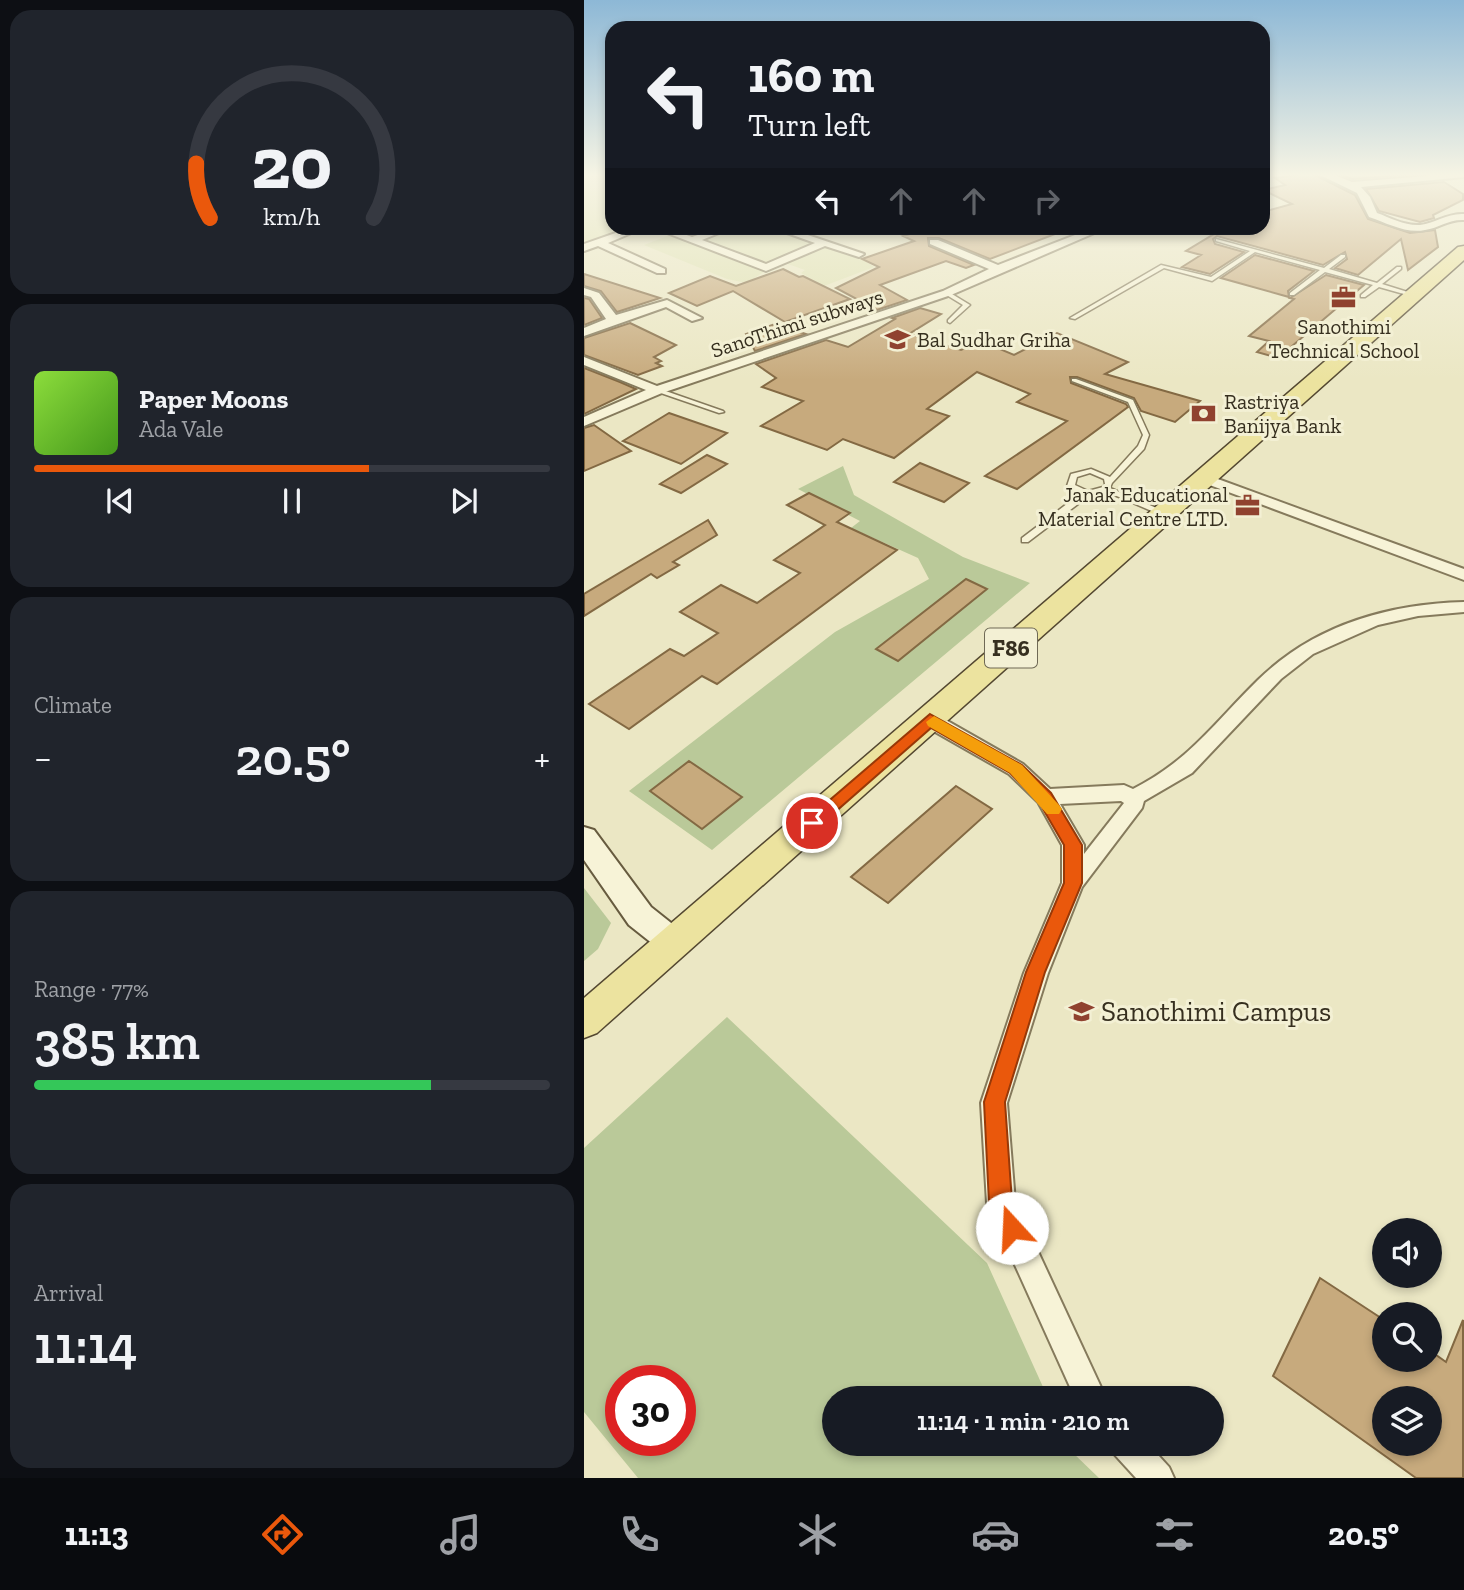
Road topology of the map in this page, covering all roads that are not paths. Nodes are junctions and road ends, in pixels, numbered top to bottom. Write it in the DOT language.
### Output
graph roads {
  1 [pos="597,242"];
  2 [pos="698,242"];
  3 [pos="821,242"];
  4 [pos="934,242"];
  5 [pos="1065,242"];
  6 [pos="1225,242"];
  7 [pos="824,243"];
  8 [pos="584,248"];
  9 [pos="1254,250"];
  10 [pos="1463,252"];
  11 [pos="859,254"];
  12 [pos="1343,256"];
  13 [pos="1399,268"];
  14 [pos="999,269"];
  15 [pos="1325,269"];
  16 [pos="661,271"];
  17 [pos="1436,272"];
  18 [pos="1464,279"];
  19 [pos="1378,285"];
  20 [pos="584,291"];
  21 [pos="947,293"];
  22 [pos="1292,294"];
  23 [pos="1411,294"];
  24 [pos="1363,296"];
  25 [pos="696,318"];
  26 [pos="1073,318"];
  27 [pos="613,320"];
  28 [pos="950,321"];
  29 [pos="584,332"];
  30 [pos="584,362"];
  31 [pos="1074,380"];
  32 [pos="657,390"];
  33 [pos="721,412"];
  34 [pos="584,422"];
  35 [pos="1204,478"];
  36 [pos="1108,485"];
  37 [pos="1094,493"];
  38 [pos="1165,513"];
  39 [pos="1025,540"];
  40 [pos="1464,575"];
  41 [pos="1464,607"];
  42 [pos="930,720"];
  43 [pos="1045,797"];
  44 [pos="1132,798"];
  45 [pos="584,838"];
  46 [pos="1073,883"];
  47 [pos="674,943"];
  48 [pos="584,1021"];
  49 [pos="1085,1386"];
  50 [pos="1137,1456"];
  51 [pos="1158,1478"];
  1 -- 8 [label="street"];
  1 -- 16 [label="street"];
  2 -- 7 [label="street"];
  3 -- 7 [label="street"];
  4 -- 14 [label="street"];
  5 -- 14 [label="street, SanoThimi subways"];
  6 -- 9 [label="lane"];
  7 -- 11 [label="street"];
  9 -- 15 [label="lane"];
  9 -- 26 [label="lane"];
  10 -- 17 [label="main road, F86"];
  12 -- 15 [label="lane"];
  13 -- 19 [label="lane"];
  14 -- 21 [label="street, SanoThimi subways"];
  15 -- 19 [label="lane"];
  15 -- 22 [label="lane"];
  17 -- 18 [label="main road"];
  17 -- 23 [label="main road, F86"];
  19 -- 23 [label="lane"];
  19 -- 24 [label="lane"];
  20 -- 27 [label="street"];
  21 -- 28 [label="lane"];
  21 -- 32 [label="street, SanoThimi subways"];
  23 -- 35 [label="main road, F86"];
  25 -- 27 [label="street"];
  27 -- 29 [label="street"];
  30 -- 32 [label="street"];
  31 -- 36 [label="lane"];
  32 -- 33 [label="lane"];
  32 -- 34 [label="street, SanoThimi subways"];
  35 -- 38 [label="main road, F86"];
  35 -- 40 [label="street"];
  36 -- 37 [label="lane"];
  36 -- 37 [label="lane"];
  36 -- 38 [label="lane"];
  37 -- 39 [label="lane"];
  38 -- 42 [label="main road, F86"];
  41 -- 44 [label="street"];
  42 -- 43 [label="street"];
  42 -- 47 [label="main road, F86"];
  43 -- 44 [label="street"];
  43 -- 46 [label="street"];
  44 -- 46 [label="street"];
  45 -- 47 [label="main road"];
  46 -- 49 [label="street"];
  47 -- 48 [label="main road, F86"];
  50 -- 51 [label="street"];
}
